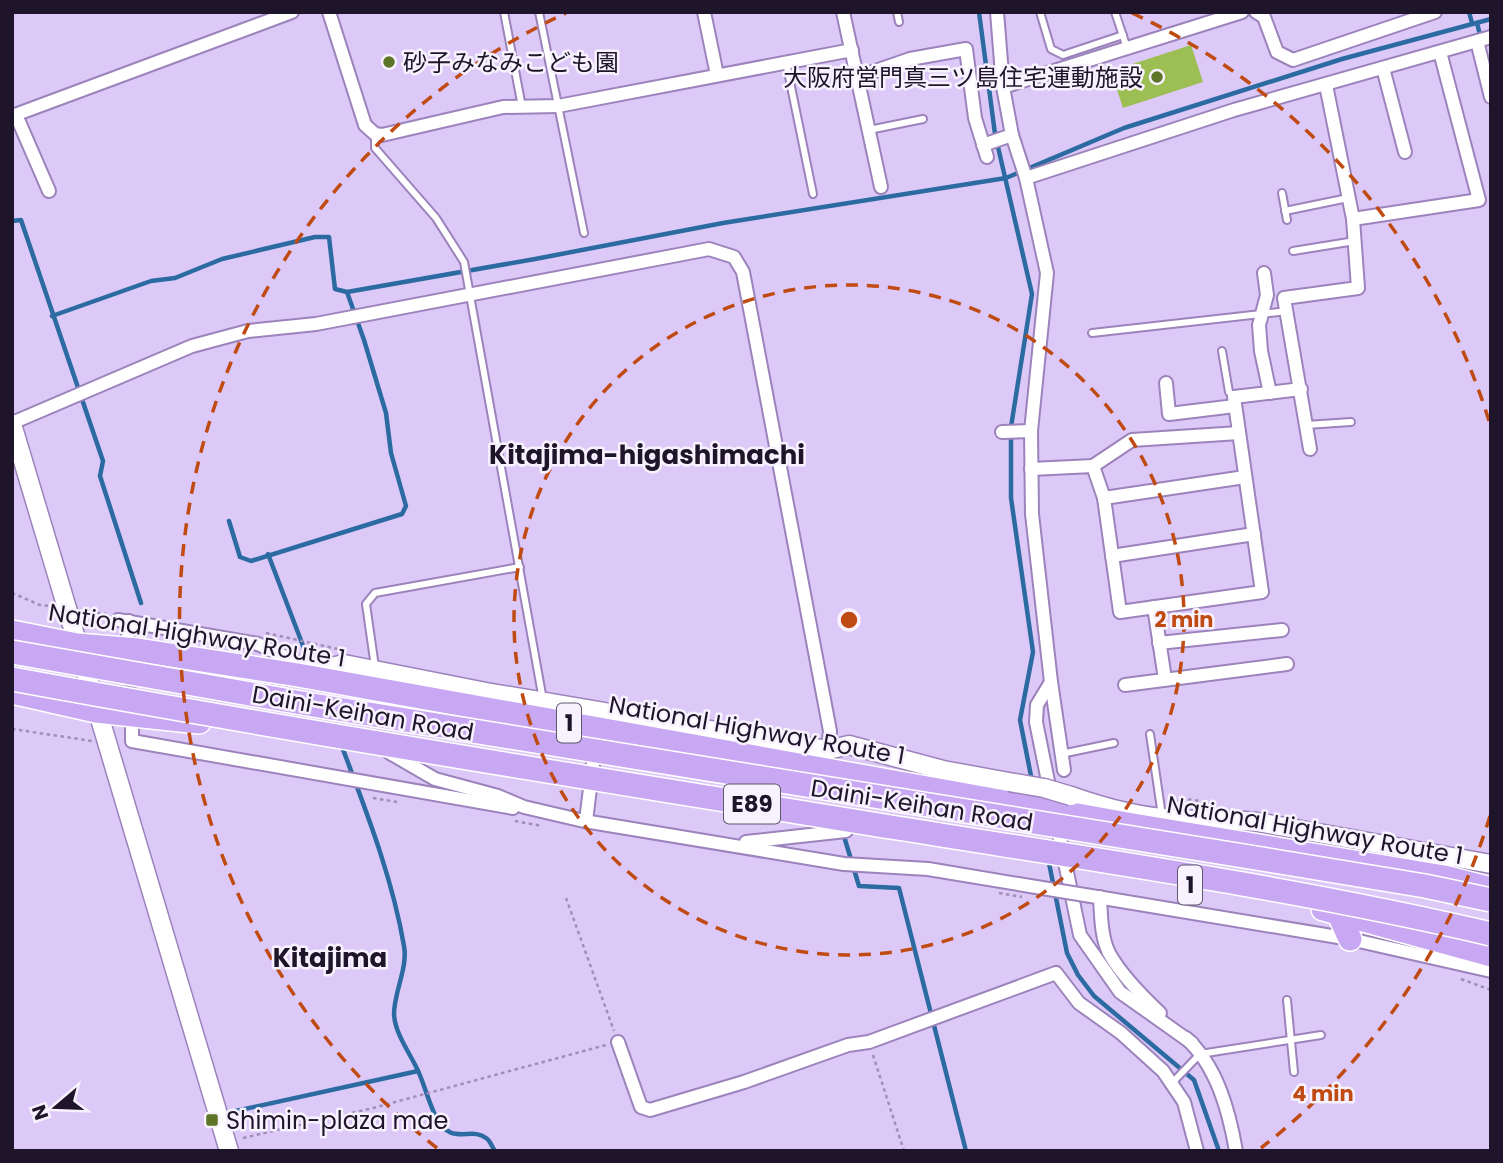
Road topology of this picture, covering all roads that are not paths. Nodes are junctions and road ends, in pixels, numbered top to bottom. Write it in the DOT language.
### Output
graph roads {
  1 [pos="292,12"];
  2 [pos="329,12"];
  3 [pos="505,12"];
  4 [pos="539,12"];
  5 [pos="704,12"];
  6 [pos="843,12"];
  7 [pos="897,12"];
  8 [pos="997,12"];
  9 [pos="1040,12"];
  10 [pos="1115,12"];
  11 [pos="1242,12"];
  12 [pos="1256,12"];
  13 [pos="1435,12"];
  14 [pos="899,22"];
  15 [pos="1123,35"];
  16 [pos="1491,37"];
  17 [pos="1477,41"];
  18 [pos="1127,48"];
  19 [pos="852,50"];
  20 [pos="1440,52"];
  21 [pos="786,62"];
  22 [pos="1383,68"];
  23 [pos="717,75"];
  24 [pos="858,77"];
  25 [pos="1326,85"];
  26 [pos="1003,87"];
  27 [pos="1491,97"];
  28 [pos="558,106"];
  29 [pos="522,107"];
  30 [pos="14,116"];
  31 [pos="923,120"];
  32 [pos="869,130"];
  33 [pos="375,134"];
  34 [pos="1012,135"];
  35 [pos="1405,152"];
  36 [pos="1026,178"];
  37 [pos="881,187"];
  38 [pos="49,191"];
  39 [pos="1282,193"];
  40 [pos="813,194"];
  41 [pos="1349,198"];
  42 [pos="1285,211"];
  43 [pos="1353,219"];
  44 [pos="1287,220"];
  45 [pos="584,233"];
  46 [pos="1355,241"];
  47 [pos="1293,251"];
  48 [pos="1264,273"];
  49 [pos="471,295"];
  50 [pos="1287,310"];
  51 [pos="1263,312"];
  52 [pos="1093,333"];
  53 [pos="1222,351"];
  54 [pos="1166,383"];
  55 [pos="1301,389"];
  56 [pos="1270,393"];
  57 [pos="1234,402"];
  58 [pos="1351,422"];
  59 [pos="12,424"];
  60 [pos="1306,425"];
  61 [pos="1031,431"];
  62 [pos="1002,432"];
  63 [pos="1239,433"];
  64 [pos="1310,449"];
  65 [pos="1093,466"];
  66 [pos="1031,469"];
  67 [pos="1245,477"];
  68 [pos="1104,498"];
  69 [pos="1254,534"];
  70 [pos="1112,556"];
  71 [pos="520,568"];
  72 [pos="1154,607"];
  73 [pos="1282,630"];
  74 [pos="12,632"];
  75 [pos="128,636"];
  76 [pos="1159,643"];
  77 [pos="77,645"];
  78 [pos="12,652"];
  79 [pos="1287,664"];
  80 [pos="376,670"];
  81 [pos="311,675"];
  82 [pos="12,679"];
  83 [pos="1165,680"];
  84 [pos="1051,682"];
  85 [pos="1125,685"];
  86 [pos="12,692"];
  87 [pos="486,700"];
  88 [pos="544,702"];
  89 [pos="96,711"];
  90 [pos="132,725"];
  91 [pos="1150,734"];
  92 [pos="1114,743"];
  93 [pos="830,748"];
  94 [pos="390,753"];
  95 [pos="1061,754"];
  96 [pos="1064,770"];
  97 [pos="850,774"];
  98 [pos="591,782"];
  99 [pos="1050,806"];
  100 [pos="524,807"];
  101 [pos="1159,818"];
  102 [pos="586,821"];
  103 [pos="846,831"];
  104 [pos="1345,838"];
  105 [pos="731,844"];
  106 [pos="1280,849"];
  107 [pos="1054,862"];
  108 [pos="1491,864"];
  109 [pos="1491,889"];
  110 [pos="1096,897"];
  111 [pos="1491,900"];
  112 [pos="1338,912"];
  113 [pos="1491,934"];
  114 [pos="1350,940"];
  115 [pos="1491,954"];
  116 [pos="1491,971"];
  117 [pos="1287,1000"];
  118 [pos="1321,1035"];
  119 [pos="1290,1040"];
  120 [pos="618,1042"];
  121 [pos="1192,1043"];
  122 [pos="1198,1057"];
  123 [pos="1294,1072"];
  124 [pos="1176,1080"];
  125 [pos="227,1146"];
  126 [pos="1197,1151"];
  127 [pos="1236,1151"];
  1 -- 30 [label="street"];
  2 -- 33 [label="street"];
  3 -- 29 [label="lane"];
  4 -- 28 [label="lane"];
  5 -- 23 [label="street"];
  6 -- 19 [label="street"];
  7 -- 14 [label="lane"];
  8 -- 26 [label="street"];
  9 -- 15 [label="lane"];
  10 -- 15 [label="lane"];
  11 -- 18 [label="street"];
  12 -- 13 [label="street"];
  15 -- 18 [label="lane"];
  16 -- 17 [label="street"];
  17 -- 20 [label="street"];
  17 -- 27 [label="street"];
  18 -- 26 [label="street"];
  19 -- 21 [label="street"];
  19 -- 24 [label="street"];
  20 -- 22 [label="street"];
  20 -- 43 [label="street"];
  21 -- 23 [label="street"];
  21 -- 40 [label="lane"];
  22 -- 25 [label="street"];
  22 -- 35 [label="street"];
  23 -- 28 [label="street"];
  24 -- 32 [label="street"];
  24 -- 34 [label="street"];
  25 -- 36 [label="street"];
  25 -- 41 [label="street"];
  26 -- 34 [label="street"];
  28 -- 29 [label="street"];
  28 -- 45 [label="lane"];
  29 -- 33 [label="street"];
  30 -- 38 [label="street"];
  31 -- 32 [label="lane"];
  32 -- 37 [label="street"];
  33 -- 49 [label="lane"];
  34 -- 36 [label="street"];
  36 -- 61 [label="street"];
  39 -- 42 [label="lane"];
  41 -- 42 [label="lane"];
  41 -- 43 [label="street"];
  42 -- 44 [label="lane"];
  43 -- 46 [label="street"];
  46 -- 47 [label="lane"];
  46 -- 50 [label="street"];
  48 -- 51 [label="street"];
  49 -- 59 [label="street"];
  49 -- 71 [label="lane"];
  49 -- 93 [label="street"];
  50 -- 51 [label="lane"];
  50 -- 55 [label="street"];
  51 -- 52 [label="lane"];
  51 -- 56 [label="street"];
  53 -- 57 [label="lane"];
  54 -- 57 [label="street"];
  55 -- 56 [label="street"];
  55 -- 60 [label="street"];
  56 -- 57 [label="street"];
  57 -- 63 [label="street"];
  58 -- 60 [label="lane"];
  59 -- 77 [label="street"];
  60 -- 64 [label="street"];
  61 -- 62 [label="street"];
  61 -- 66 [label="street"];
  63 -- 65 [label="street"];
  63 -- 67 [label="street"];
  65 -- 66 [label="street"];
  65 -- 68 [label="street"];
  66 -- 84 [label="street"];
  67 -- 68 [label="street"];
  67 -- 69 [label="street"];
  68 -- 70 [label="street"];
  69 -- 70 [label="street"];
  69 -- 72 [label="street"];
  70 -- 72 [label="street"];
  71 -- 80 [label="lane"];
  71 -- 88 [label="lane"];
  72 -- 76 [label="street"];
  73 -- 76 [label="street"];
  74 -- 77 [label="highway, National Highway Route 1 / 1"];
  75 -- 81 [label="street"];
  76 -- 83 [label="street"];
  77 -- 81 [label="highway, National Highway Route 1 / 1"];
  77 -- 89 [label="street"];
  78 -- 111 [label="highway, Daini-Keihan Road / E89, bridge"];
  79 -- 83 [label="street"];
  80 -- 81 [label="street"];
  80 -- 87 [label="street"];
  81 -- 87 [label="highway, National Highway Route 1 / 1"];
  82 -- 113 [label="highway, Daini-Keihan Road / E89, bridge"];
  83 -- 85 [label="street"];
  84 -- 95 [label="street"];
  84 -- 99 [label="street"];
  86 -- 89 [label="highway, 1"];
  87 -- 88 [label="street"];
  87 -- 97 [label="highway, National Highway Route 1 / 1"];
  87 -- 98 [label="street"];
  88 -- 93 [label="street"];
  89 -- 94 [label="highway, 1"];
  89 -- 125 [label="street"];
  90 -- 100 [label="street"];
  91 -- 101 [label="lane"];
  92 -- 95 [label="lane"];
  93 -- 97 [label="street"];
  93 -- 99 [label="street, bridge"];
  94 -- 98 [label="highway, 1"];
  94 -- 100 [label="street"];
  95 -- 96 [label="street"];
  97 -- 99 [label="highway, National Highway Route 1 / 1"];
  98 -- 102 [label="street"];
  98 -- 103 [label="highway, 1"];
  99 -- 101 [label="street"];
  99 -- 106 [label="highway, National Highway Route 1 / 1"];
  99 -- 107 [label="street"];
  100 -- 102 [label="street"];
  101 -- 104 [label="street"];
  102 -- 105 [label="street"];
  103 -- 105 [label="street"];
  103 -- 107 [label="highway, 1"];
  104 -- 106 [label="street"];
  104 -- 108 [label="street"];
  105 -- 110 [label="street, bridge"];
  106 -- 109 [label="highway, National Highway Route 1 / 1"];
  107 -- 112 [label="highway, 1"];
  107 -- 121 [label="street"];
  110 -- 114 [label="street"];
  110 -- 121 [label="street"];
  112 -- 114 [label="highway"];
  112 -- 115 [label="highway, 1"];
  114 -- 116 [label="street"];
  117 -- 119 [label="lane"];
  118 -- 119 [label="lane"];
  119 -- 122 [label="lane"];
  119 -- 123 [label="lane"];
  120 -- 124 [label="street"];
  121 -- 122 [label="street"];
  122 -- 124 [label="lane"];
  122 -- 127 [label="street"];
  124 -- 126 [label="street"];
}
